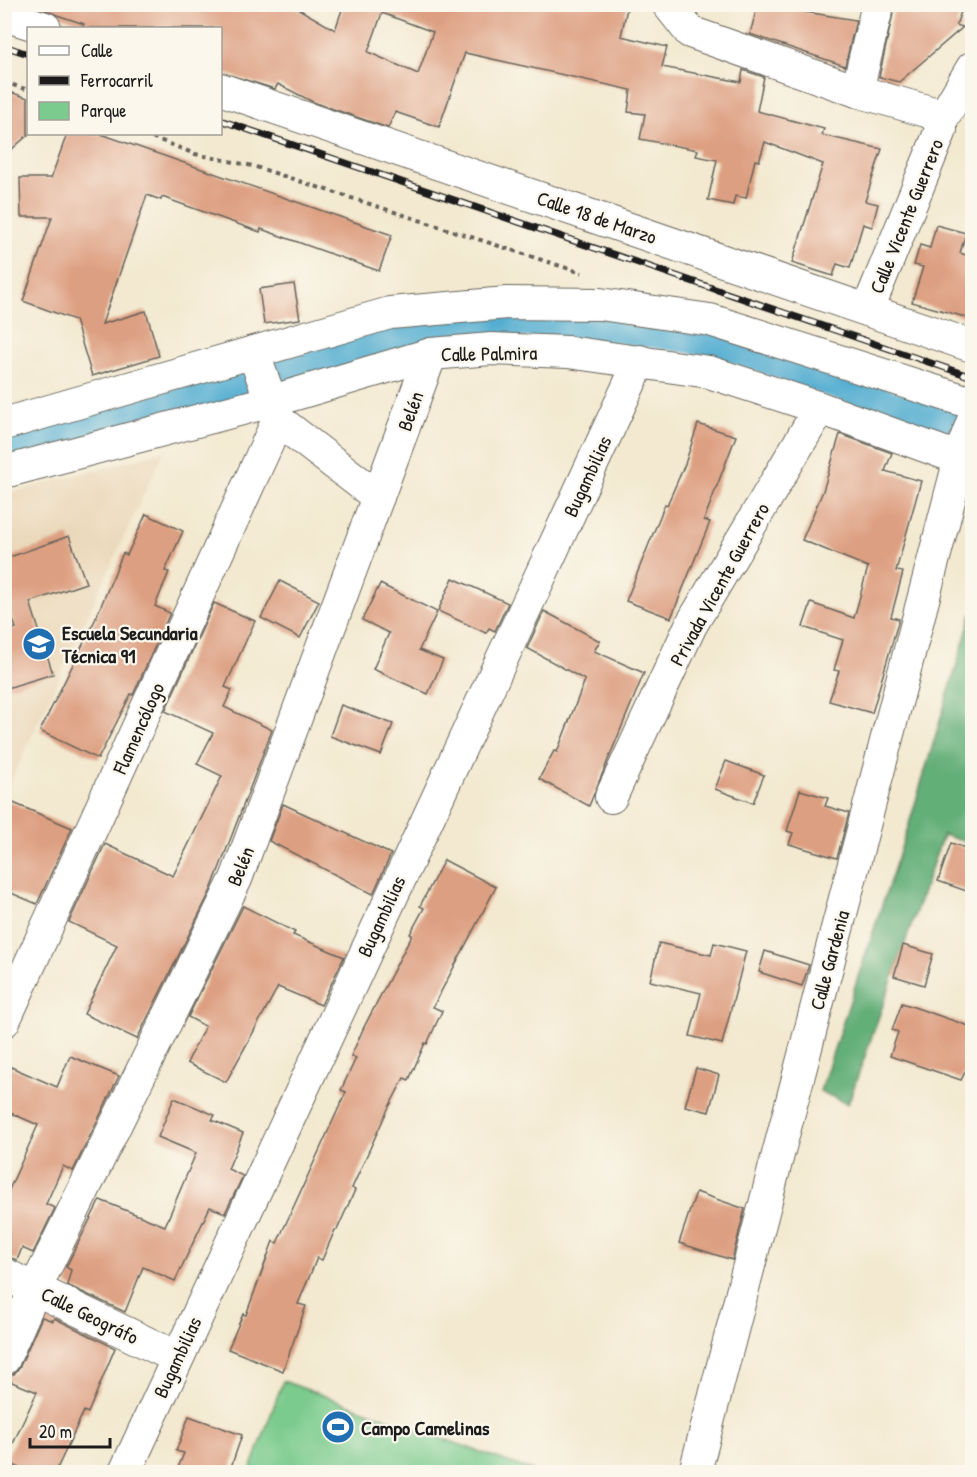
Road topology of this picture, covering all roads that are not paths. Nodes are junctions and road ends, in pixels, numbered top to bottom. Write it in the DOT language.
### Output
graph roads {
  1 [pos="668,4"];
  2 [pos="878,4"];
  3 [pos="4,15"];
  4 [pos="42,27"];
  5 [pos="972,68"];
  6 [pos="222,89"];
  7 [pos="857,91"];
  8 [pos="941,121"];
  9 [pos="868,309"];
  10 [pos="972,346"];
  11 [pos="431,354"];
  12 [pos="640,361"];
  13 [pos="265,384"];
  14 [pos="972,403"];
  15 [pos="820,408"];
  16 [pos="4,424"];
  17 [pos="967,448"];
  18 [pos="4,472"];
  19 [pos="378,497"];
  20 [pos="611,797"];
  21 [pos="4,1021"];
  22 [pos="4,1274"];
  23 [pos="35,1289"];
  24 [pos="176,1357"];
  25 [pos="4,1359"];
  26 [pos="125,1473"];
  27 [pos="695,1473"];
  1 -- 7 [label="street, Calle Vicente Guerrero"];
  2 -- 7 [label="street"];
  3 -- 4 [label="street"];
  5 -- 8 [label="street"];
  6 -- 9 [label="street, Calle 18 de Marzo"];
  7 -- 8 [label="street, Calle Vicente Guerrero"];
  8 -- 9 [label="street, Calle Vicente Guerrero"];
  9 -- 10 [label="street, Calle 18 de Marzo"];
  11 -- 12 [label="street, Calle Palmira"];
  11 -- 13 [label="street, Calle Palmira"];
  11 -- 19 [label="street, Belén"];
  12 -- 15 [label="street, Calle Palmira"];
  12 -- 24 [label="street, Bugambilias"];
  13 -- 14 [label="street"];
  13 -- 16 [label="street"];
  13 -- 18 [label="street, Calle Palmira"];
  13 -- 19 [label="street"];
  13 -- 21 [label="street, Flamencólogo"];
  15 -- 17 [label="street, Calle Palmira"];
  15 -- 20 [label="street, Privada Vicente Guerrero"];
  17 -- 27 [label="street, Calle Gardenia"];
  19 -- 23 [label="street, Belén"];
  22 -- 23 [label="street, Calle Geográfo"];
  23 -- 24 [label="street, Calle Geográfo"];
  23 -- 25 [label="street, Belén"];
  24 -- 26 [label="street, Bugambilias"];
}
